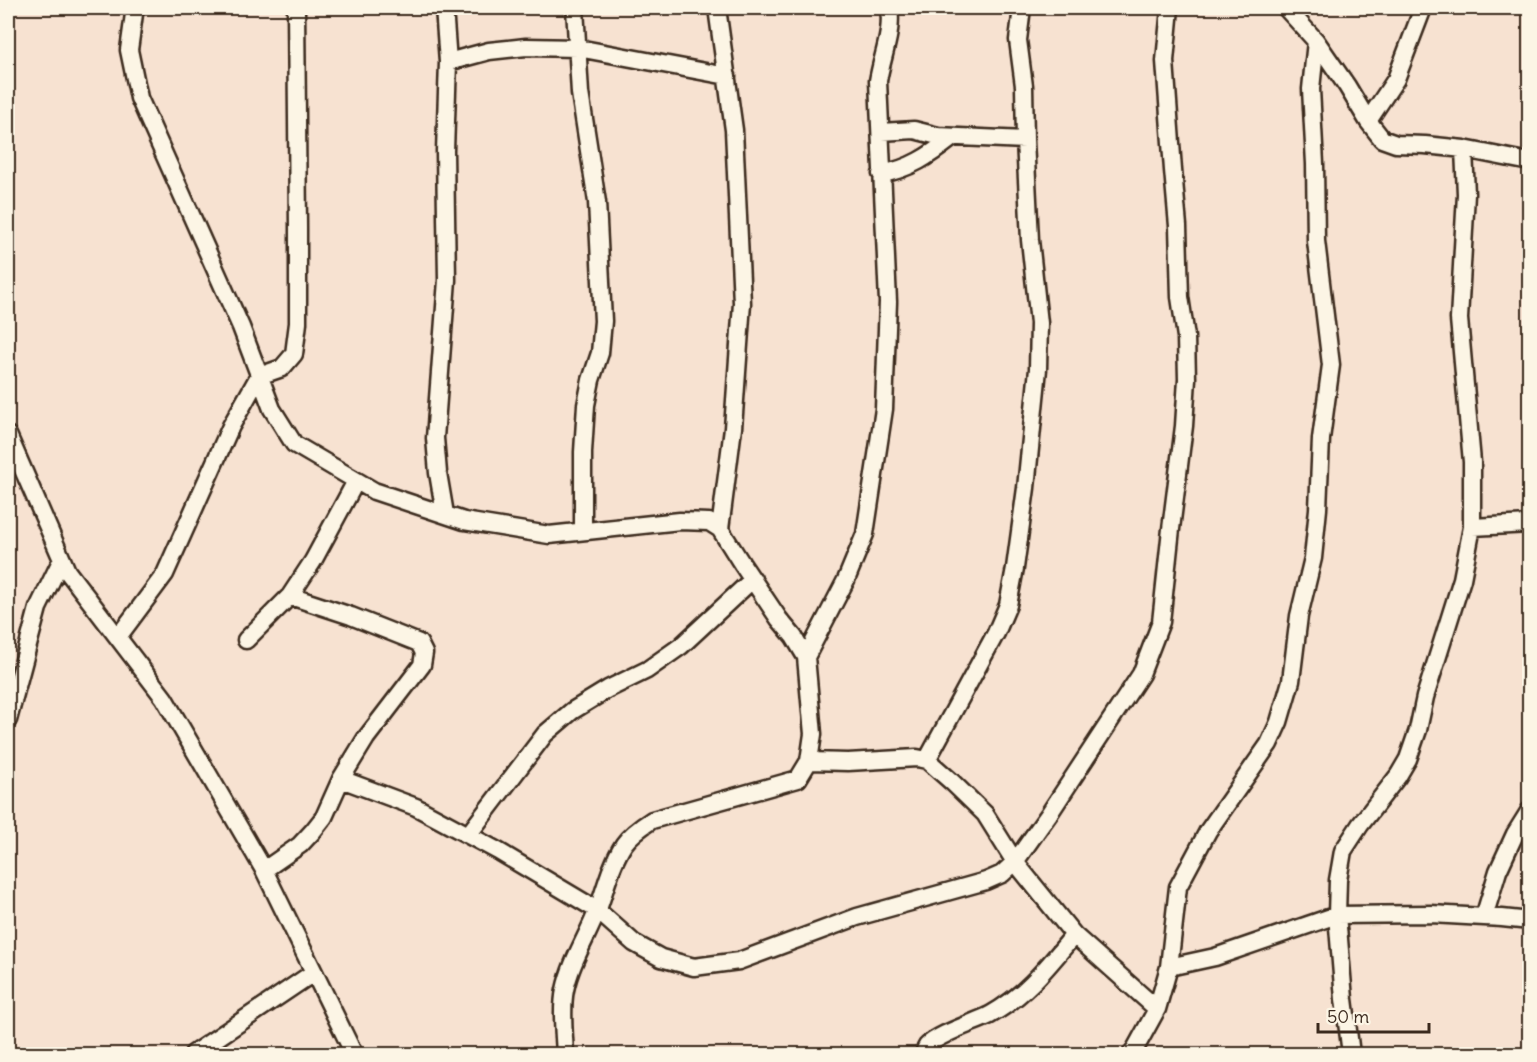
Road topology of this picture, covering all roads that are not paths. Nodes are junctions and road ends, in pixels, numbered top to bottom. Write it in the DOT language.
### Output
graph roads {
  1 [pos="136,8"];
  2 [pos="296,8"];
  3 [pos="444,8"];
  4 [pos="575,8"];
  5 [pos="717,8"];
  6 [pos="889,8"];
  7 [pos="1022,8"];
  8 [pos="1170,8"];
  9 [pos="1286,8"];
  10 [pos="1423,8"];
  11 [pos="1316,42"];
  12 [pos="578,48"];
  13 [pos="448,62"];
  14 [pos="727,76"];
  15 [pos="1368,121"];
  16 [pos="881,132"];
  17 [pos="952,138"];
  18 [pos="1025,140"];
  19 [pos="1464,149"];
  20 [pos="1530,162"];
  21 [pos="881,174"];
  22 [pos="259,376"];
  23 [pos="8,435"];
  24 [pos="356,481"];
  25 [pos="445,514"];
  26 [pos="1530,524"];
  27 [pos="1472,527"];
  28 [pos="720,529"];
  29 [pos="583,531"];
  30 [pos="62,559"];
  31 [pos="753,579"];
  32 [pos="290,596"];
  33 [pos="118,637"];
  34 [pos="246,640"];
  35 [pos="806,657"];
  36 [pos="8,720"];
  37 [pos="927,760"];
  38 [pos="809,761"];
  39 [pos="341,779"];
  40 [pos="1530,810"];
  41 [pos="468,835"];
  42 [pos="1015,862"];
  43 [pos="264,870"];
  44 [pos="597,910"];
  45 [pos="1336,915"];
  46 [pos="1484,917"];
  47 [pos="1530,921"];
  48 [pos="1074,935"];
  49 [pos="1169,967"];
  50 [pos="313,973"];
  51 [pos="1157,1009"];
  52 [pos="194,1054"];
  53 [pos="354,1054"];
  54 [pos="565,1054"];
  55 [pos="924,1054"];
  56 [pos="1131,1054"];
  57 [pos="1351,1054"];
  1 -- 22 [label="street"];
  2 -- 22 [label="street"];
  3 -- 13 [label="street"];
  4 -- 12 [label="street"];
  5 -- 14 [label="street"];
  6 -- 16 [label="street"];
  7 -- 18 [label="street"];
  8 -- 42 [label="street"];
  9 -- 11 [label="street"];
  10 -- 15 [label="street"];
  11 -- 15 [label="street"];
  11 -- 49 [label="street"];
  12 -- 13 [label="street"];
  12 -- 14 [label="street"];
  12 -- 29 [label="street"];
  13 -- 25 [label="street"];
  14 -- 28 [label="street"];
  15 -- 19 [label="street"];
  16 -- 17 [label="street"];
  16 -- 21 [label="street"];
  17 -- 18 [label="street"];
  17 -- 21 [label="street"];
  18 -- 37 [label="street"];
  19 -- 20 [label="street"];
  19 -- 27 [label="street"];
  21 -- 35 [label="street"];
  22 -- 24 [label="street"];
  22 -- 33 [label="street"];
  23 -- 30 [label="street"];
  24 -- 25 [label="street"];
  24 -- 32 [label="street"];
  25 -- 29 [label="street"];
  26 -- 27 [label="street"];
  27 -- 45 [label="street"];
  28 -- 29 [label="street"];
  28 -- 31 [label="street"];
  30 -- 33 [label="street"];
  30 -- 36 [label="street"];
  31 -- 35 [label="street"];
  31 -- 41 [label="street"];
  32 -- 34 [label="street"];
  32 -- 39 [label="street"];
  33 -- 43 [label="street"];
  35 -- 38 [label="street"];
  37 -- 38 [label="street"];
  37 -- 42 [label="street"];
  38 -- 44 [label="street"];
  39 -- 41 [label="street"];
  39 -- 43 [label="street"];
  40 -- 46 [label="street"];
  41 -- 44 [label="street"];
  42 -- 44 [label="street"];
  42 -- 48 [label="street"];
  43 -- 50 [label="street"];
  44 -- 54 [label="street"];
  45 -- 46 [label="street"];
  45 -- 49 [label="street"];
  45 -- 57 [label="street"];
  46 -- 47 [label="street"];
  48 -- 51 [label="street"];
  48 -- 55 [label="street"];
  49 -- 51 [label="street"];
  50 -- 52 [label="street"];
  50 -- 53 [label="street"];
  51 -- 56 [label="street"];
}
